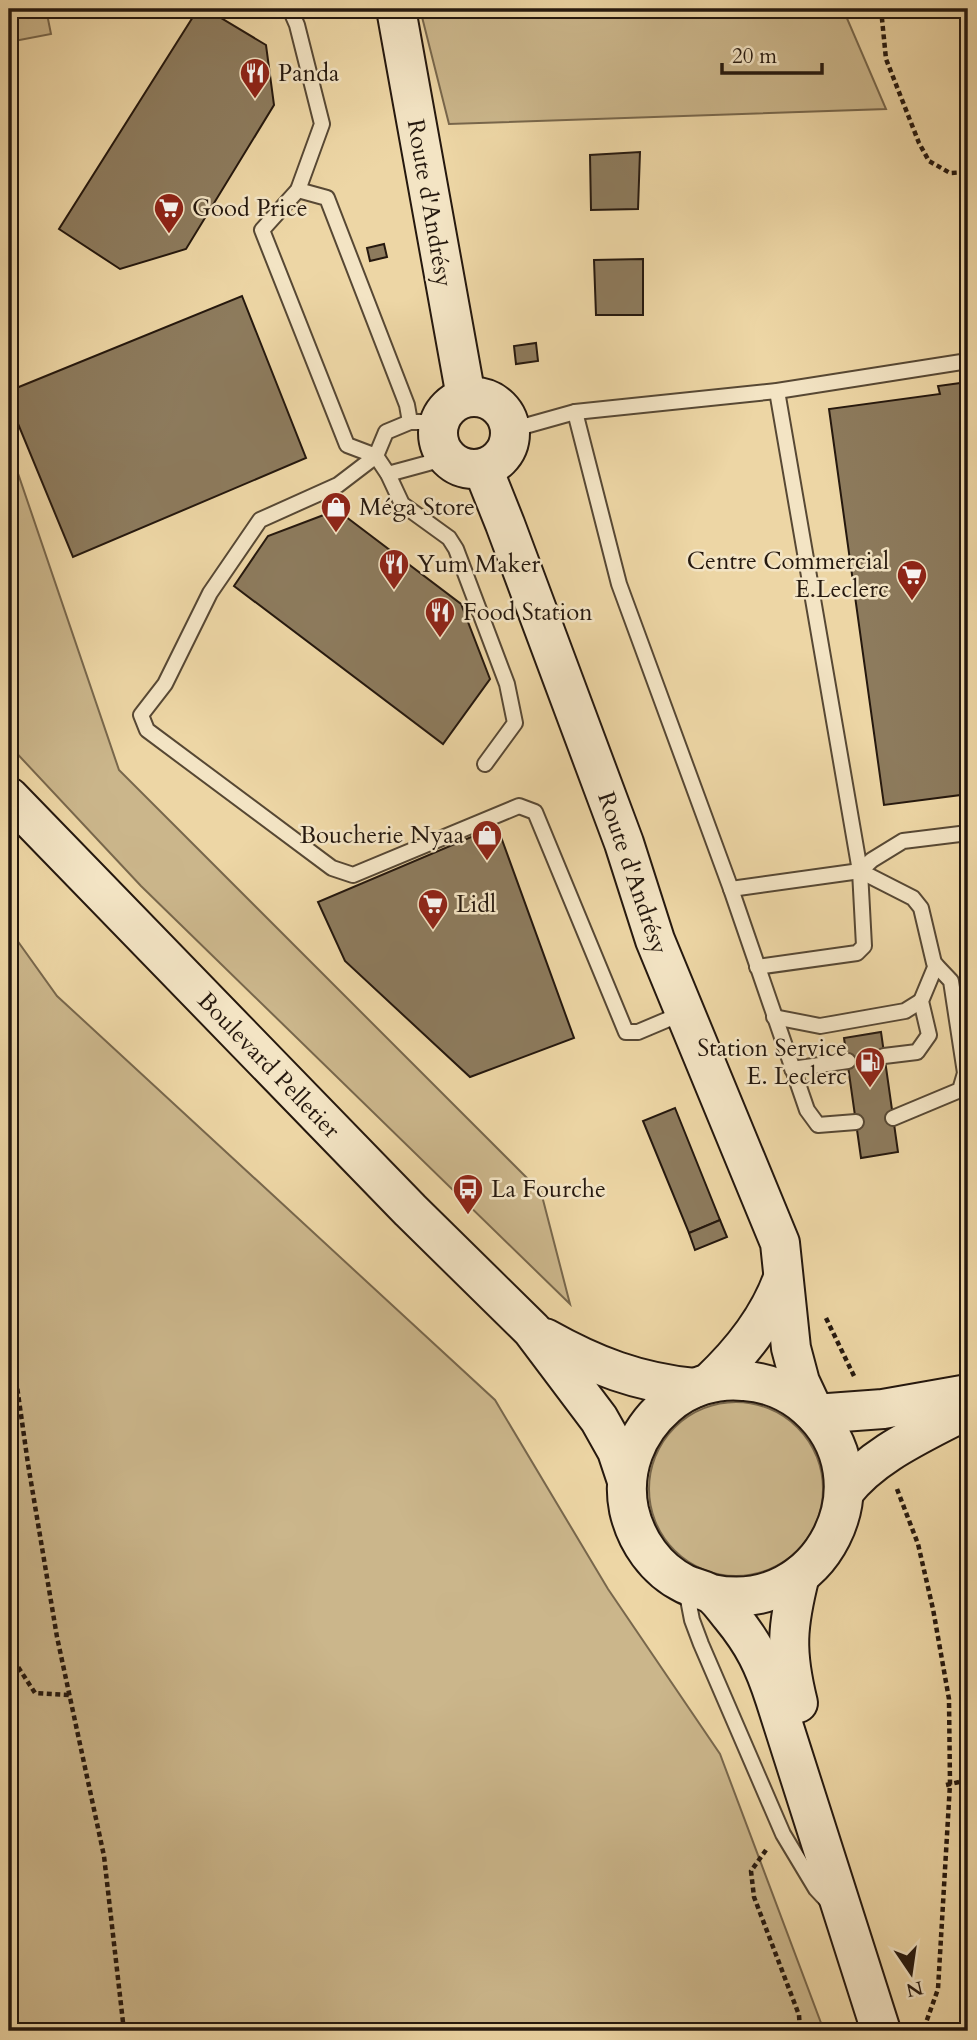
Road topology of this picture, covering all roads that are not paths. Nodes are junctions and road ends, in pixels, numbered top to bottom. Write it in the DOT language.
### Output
graph roads {
  1 [pos="290,9"];
  2 [pos="396,9"];
  3 [pos="298,190"];
  4 [pos="968,361"];
  5 [pos="777,391"];
  6 [pos="575,412"];
  7 [pos="510,424"];
  8 [pos="449,433"];
  9 [pos="376,456"];
  10 [pos="388,474"];
  11 [pos="485,764"];
  12 [pos="9,797"];
  13 [pos="968,834"];
  14 [pos="860,871"];
  15 [pos="731,889"];
  16 [pos="936,965"];
  17 [pos="757,967"];
  18 [pos="921,1001"];
  19 [pos="684,1013"];
  20 [pos="774,1017"];
  21 [pos="884,1056"];
  22 [pos="848,1061"];
  23 [pos="792,1069"];
  24 [pos="893,1118"];
  25 [pos="856,1122"];
  26 [pos="783,1276"];
  27 [pos="532,1330"];
  28 [pos="702,1386"];
  29 [pos="968,1394"];
  30 [pos="968,1409"];
  31 [pos="815,1414"];
  32 [pos="627,1481"];
  33 [pos="844,1492"];
  34 [pos="800,1575"];
  35 [pos="699,1589"];
  36 [pos="881,2031"];
  37 [pos="906,2031"];
  1 -- 3 [label="lane"];
  2 -- 8 [label="main road, Route d'Andrésy"];
  3 -- 8 [label="lane"];
  3 -- 9 [label="lane"];
  4 -- 5 [label="lane"];
  5 -- 6 [label="lane"];
  5 -- 14 [label="lane"];
  6 -- 7 [label="lane"];
  6 -- 15 [label="lane"];
  7 -- 8 [label="main road"];
  7 -- 8 [label="main road"];
  8 -- 9 [label="lane"];
  8 -- 10 [label="lane"];
  8 -- 19 [label="main road, Route d'Andrésy"];
  9 -- 10 [label="lane"];
  9 -- 19 [label="lane"];
  10 -- 11 [label="lane"];
  12 -- 27 [label="main road, Boulevard Pelletier"];
  13 -- 14 [label="lane"];
  14 -- 15 [label="lane"];
  14 -- 16 [label="lane"];
  14 -- 17 [label="lane"];
  15 -- 17 [label="lane"];
  16 -- 18 [label="lane"];
  16 -- 24 [label="lane"];
  17 -- 20 [label="lane"];
  18 -- 20 [label="lane"];
  18 -- 21 [label="lane"];
  19 -- 26 [label="main road, Route d'Andrésy"];
  20 -- 23 [label="lane"];
  22 -- 23 [label="lane"];
  23 -- 25 [label="lane"];
  26 -- 28 [label="main road, Route d'Andrésy"];
  26 -- 31 [label="main road, Route d'Andrésy"];
  27 -- 28 [label="main road, Boulevard Pelletier"];
  27 -- 32 [label="main road, Boulevard Pelletier"];
  28 -- 31 [label="main road"];
  28 -- 32 [label="main road"];
  29 -- 31 [label="main road"];
  30 -- 33 [label="main road"];
  31 -- 33 [label="main road"];
  32 -- 35 [label="main road"];
  33 -- 34 [label="main road"];
  34 -- 35 [label="main road"];
  34 -- 37 [label="main road"];
  35 -- 36 [label="main road"];
}
